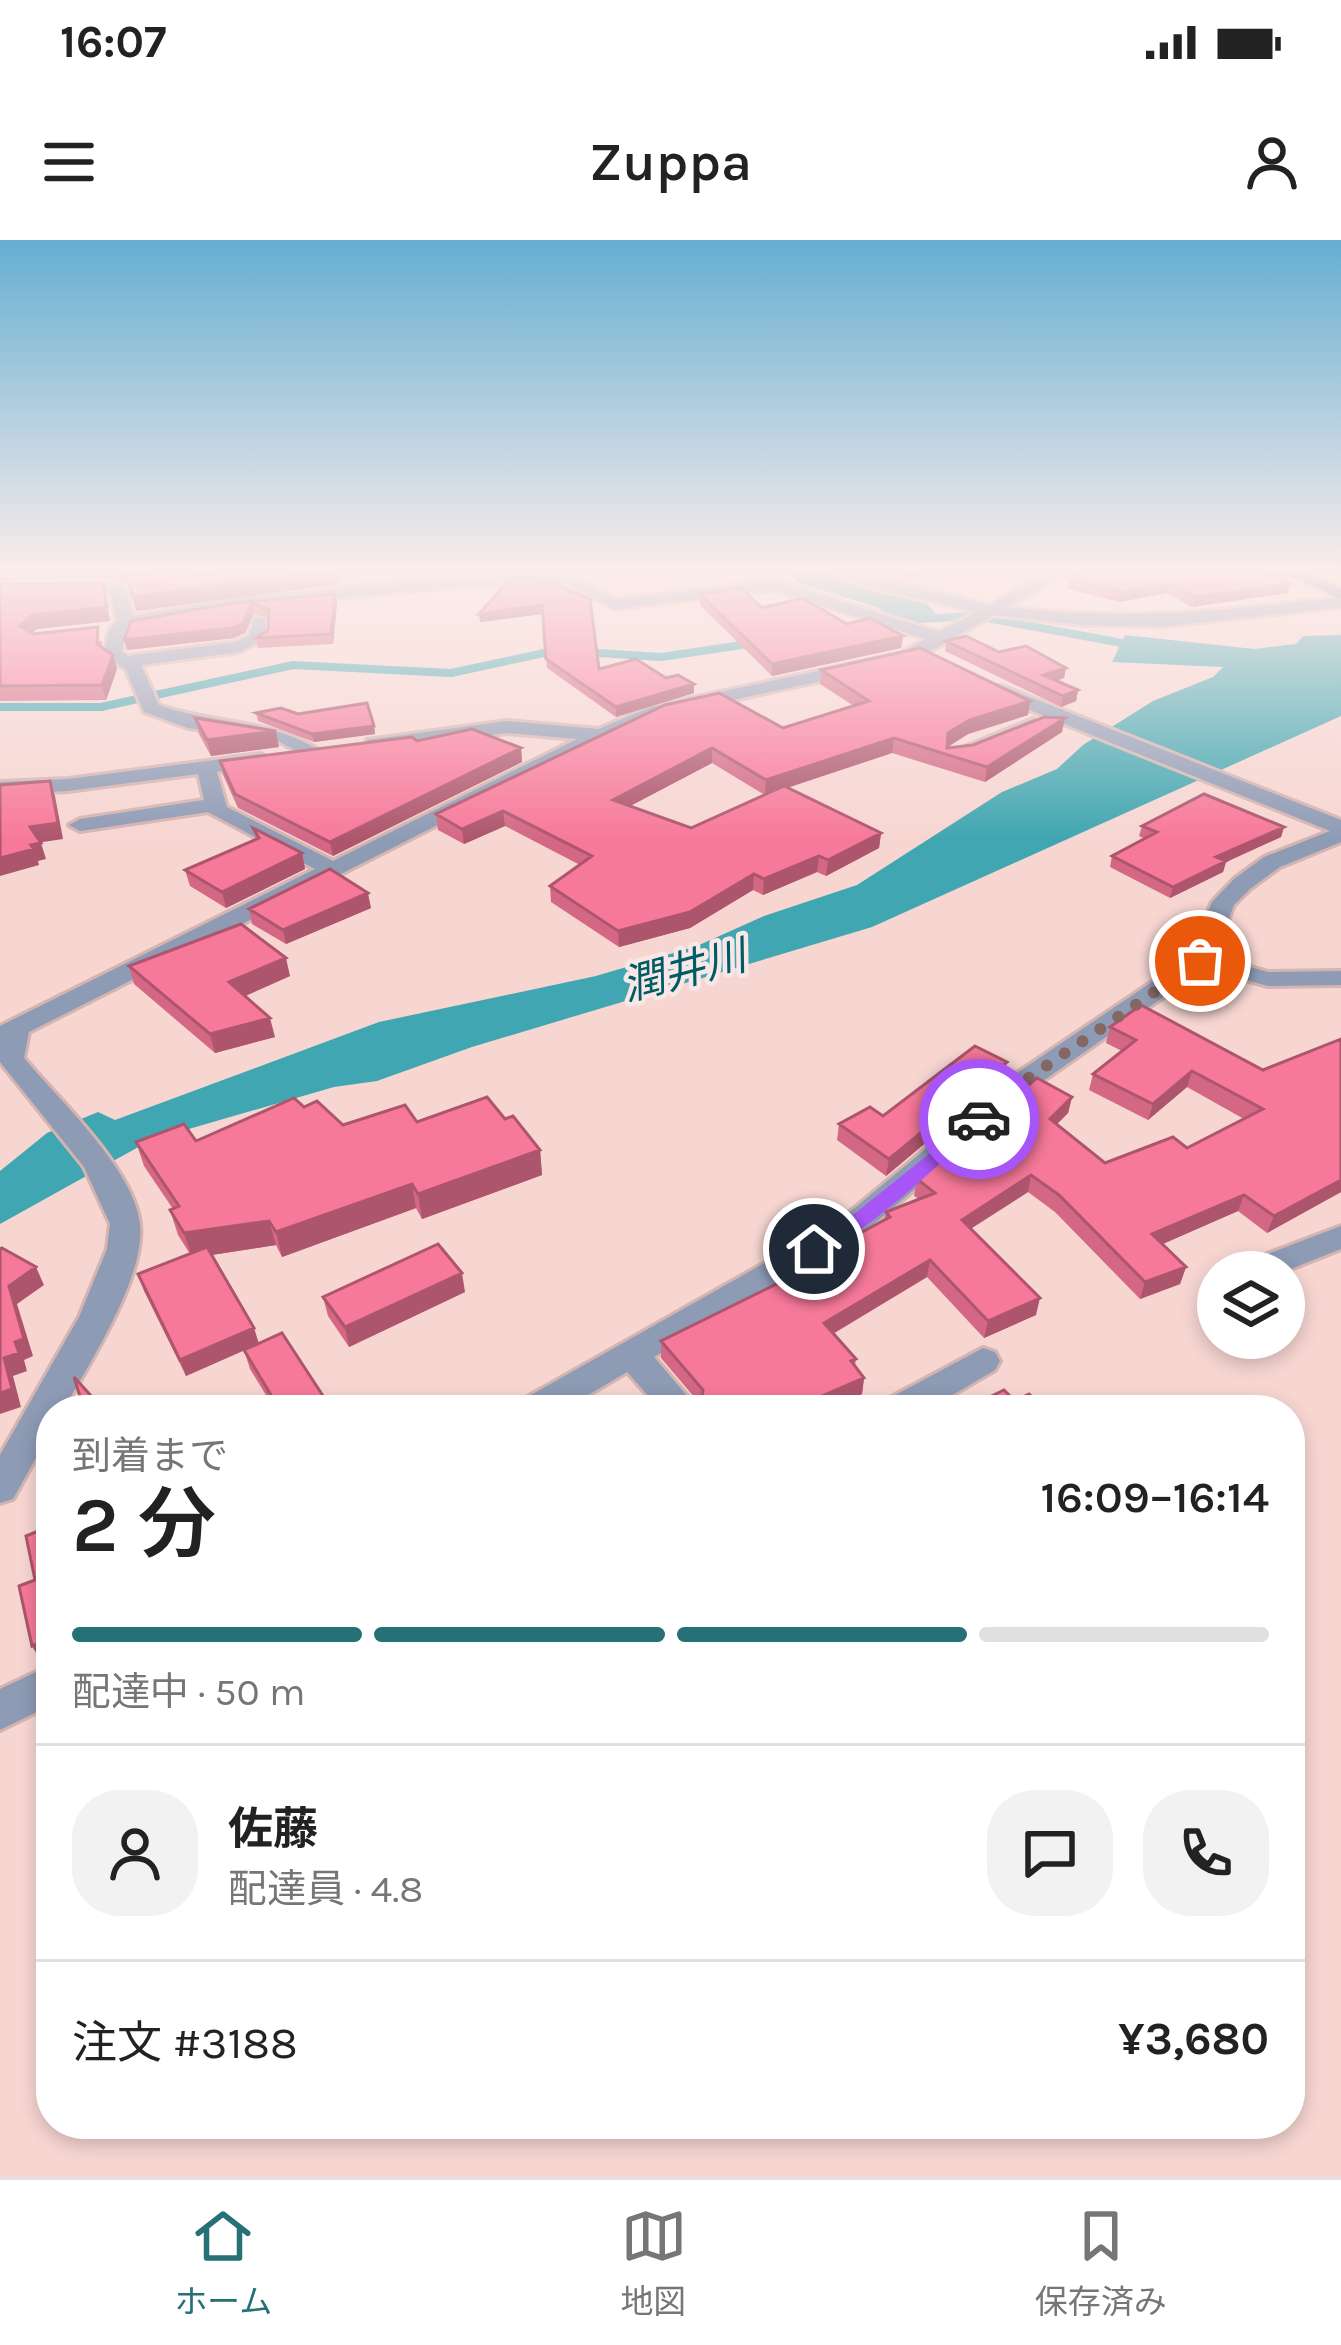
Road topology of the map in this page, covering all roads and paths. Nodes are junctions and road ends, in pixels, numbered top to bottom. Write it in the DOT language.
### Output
graph roads {
  1 [pos="125,659"];
  2 [pos="141,659"];
  3 [pos="889,659"];
  4 [pos="937,659"];
  5 [pos="128,661"];
  6 [pos="940,661"];
  7 [pos="978,680"];
  8 [pos="1057,717"];
  9 [pos="600,735"];
  10 [pos="354,747"];
  11 [pos="955,755"];
  12 [pos="206,768"];
  13 [pos="0,788"];
  14 [pos="216,805"];
  15 [pos="80,825"];
  16 [pos="1341,831"];
  17 [pos="330,868"];
  18 [pos="1200,961"];
  19 [pos="1341,978"];
  20 [pos="5,1030"];
  21 [pos="1338,1240"];
  22 [pos="1305,1252"];
  23 [pos="633,1356"];
  24 [pos="983,1361"];
  25 [pos="51,1395"];
  26 [pos="562,1395"];
  27 [pos="668,1395"];
  28 [pos="924,1395"];
  29 [pos="36,1422"];
  30 [pos="0,1488"];
  31 [pos="36,1691"];
  32 [pos="0,1709"];
  1 -- 5 [label="street"];
  2 -- 5 [label="street"];
  3 -- 9 [label="street"];
  4 -- 6 [label="street"];
  5 -- 12 [label="street"];
  7 -- 8 [label="street"];
  8 -- 11 [label="street"];
  8 -- 16 [label="street"];
  9 -- 10 [label="street"];
  9 -- 17 [label="street"];
  12 -- 13 [label="street"];
  12 -- 14 [label="street"];
  14 -- 15 [label="street"];
  14 -- 17 [label="street"];
  16 -- 18 [label="street"];
  17 -- 20 [label="street"];
  18 -- 19 [label="street"];
  18 -- 23 [label="street"];
  20 -- 25 [label="street"];
  21 -- 22 [label="street"];
  23 -- 26 [label="street"];
  23 -- 27 [label="street"];
  24 -- 28 [label="street"];
  29 -- 30 [label="street"];
  31 -- 32 [label="street"];
}
